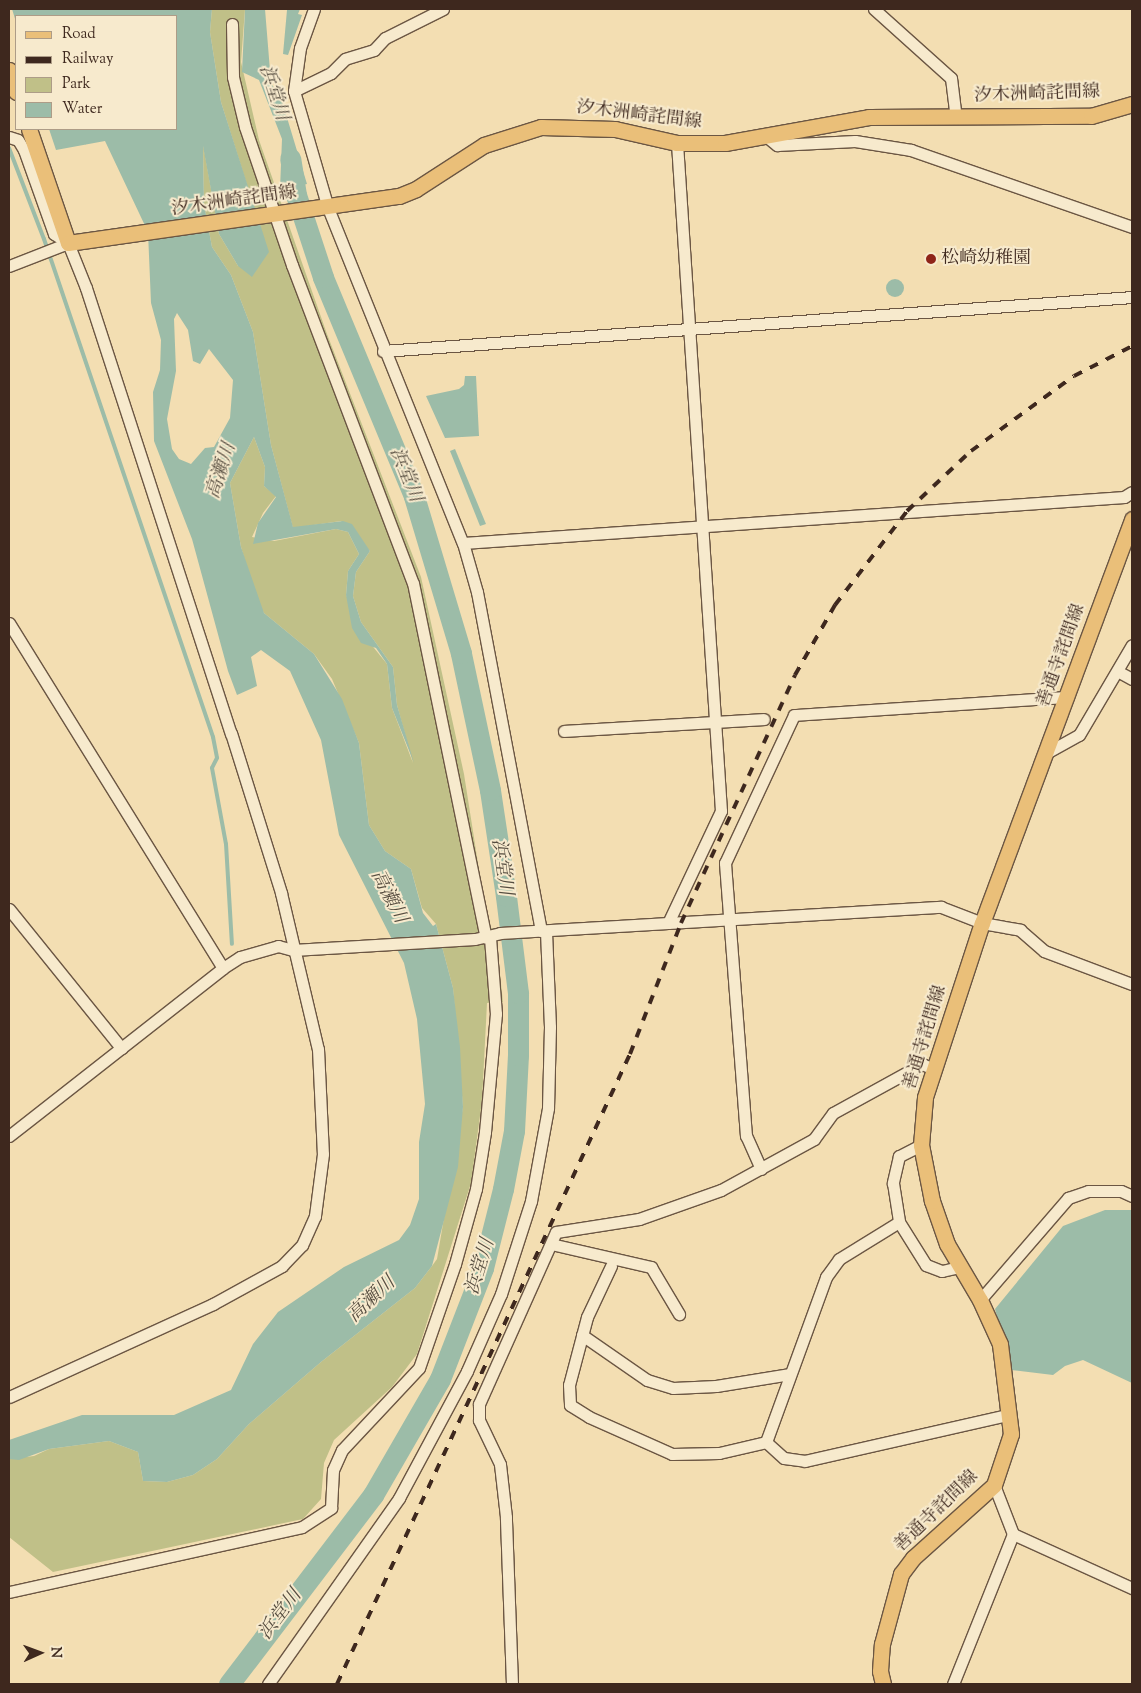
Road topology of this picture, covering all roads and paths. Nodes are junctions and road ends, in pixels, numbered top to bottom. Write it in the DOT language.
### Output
graph roads {
  1 [pos="314,9"];
  2 [pos="443,9"];
  3 [pos="874,9"];
  4 [pos="232,24"];
  5 [pos="9,70"];
  6 [pos="15,89"];
  7 [pos="294,91"];
  8 [pos="1132,104"];
  9 [pos="956,117"];
  10 [pos="29,130"];
  11 [pos="11,137"];
  12 [pos="767,137"];
  13 [pos="677,142"];
  14 [pos="328,208"];
  15 [pos="277,215"];
  16 [pos="1132,227"];
  17 [pos="65,244"];
  18 [pos="9,266"];
  19 [pos="1132,297"];
  20 [pos="689,328"];
  21 [pos="383,351"];
  22 [pos="1132,492"];
  23 [pos="1132,519"];
  24 [pos="700,525"];
  25 [pos="462,543"];
  26 [pos="9,623"];
  27 [pos="1132,645"];
  28 [pos="1118,672"];
  29 [pos="1132,679"];
  30 [pos="1067,698"];
  31 [pos="764,719"];
  32 [pos="715,722"];
  33 [pos="564,731"];
  34 [pos="1048,752"];
  35 [pos="9,909"];
  36 [pos="730,920"];
  37 [pos="668,923"];
  38 [pos="982,923"];
  39 [pos="544,931"];
  40 [pos="488,937"];
  41 [pos="296,950"];
  42 [pos="223,968"];
  43 [pos="1132,984"];
  44 [pos="121,1048"];
  45 [pos="934,1069"];
  46 [pos="9,1136"];
  47 [pos="921,1145"];
  48 [pos="761,1169"];
  49 [pos="1132,1196"];
  50 [pos="899,1222"];
  51 [pos="551,1244"];
  52 [pos="611,1266"];
  53 [pos="959,1267"];
  54 [pos="980,1300"];
  55 [pos="679,1314"];
  56 [pos="582,1334"];
  57 [pos="790,1374"];
  58 [pos="9,1397"];
  59 [pos="1008,1415"];
  60 [pos="766,1442"];
  61 [pos="994,1485"];
  62 [pos="1013,1534"];
  63 [pos="1132,1588"];
  64 [pos="9,1592"];
  65 [pos="268,1684"];
  66 [pos="512,1684"];
  67 [pos="883,1684"];
  68 [pos="954,1684"];
  1 -- 7 [label="street"];
  2 -- 7 [label="street"];
  3 -- 9 [label="street"];
  4 -- 15 [label="street"];
  5 -- 6 [label="main road"];
  7 -- 14 [label="street"];
  8 -- 9 [label="main road, 汐木洲崎詫間線"];
  9 -- 12 [label="main road, 汐木洲崎詫間線"];
  10 -- 17 [label="main road"];
  11 -- 17 [label="street"];
  12 -- 13 [label="main road, 汐木洲崎詫間線"];
  12 -- 16 [label="street"];
  13 -- 14 [label="main road, 汐木洲崎詫間線"];
  13 -- 20 [label="street"];
  14 -- 15 [label="main road, 汐木洲崎詫間線"];
  14 -- 21 [label="street"];
  15 -- 17 [label="main road, 汐木洲崎詫間線"];
  15 -- 40 [label="street"];
  17 -- 18 [label="street"];
  17 -- 41 [label="street"];
  19 -- 20 [label="street"];
  20 -- 21 [label="street"];
  20 -- 24 [label="street"];
  21 -- 25 [label="street"];
  22 -- 24 [label="street"];
  23 -- 30 [label="main road, 善通寺詫間線"];
  24 -- 25 [label="street"];
  24 -- 32 [label="street"];
  25 -- 39 [label="street"];
  26 -- 42 [label="street"];
  27 -- 28 [label="street"];
  28 -- 29 [label="street"];
  28 -- 34 [label="street"];
  30 -- 34 [label="main road, 善通寺詫間線"];
  30 -- 36 [label="street"];
  31 -- 32 [label="street"];
  32 -- 33 [label="street"];
  32 -- 37 [label="street"];
  34 -- 38 [label="main road, 善通寺詫間線"];
  35 -- 44 [label="street"];
  36 -- 37 [label="street"];
  36 -- 38 [label="street"];
  36 -- 48 [label="street"];
  37 -- 39 [label="street"];
  38 -- 43 [label="street"];
  38 -- 45 [label="main road, 善通寺詫間線"];
  39 -- 40 [label="street"];
  39 -- 65 [label="street"];
  40 -- 41 [label="street"];
  40 -- 64 [label="street"];
  41 -- 42 [label="street"];
  41 -- 58 [label="street"];
  42 -- 44 [label="street"];
  44 -- 46 [label="street"];
  45 -- 47 [label="main road, 善通寺詫間線"];
  45 -- 48 [label="street"];
  47 -- 50 [label="street"];
  47 -- 53 [label="main road, 善通寺詫間線"];
  48 -- 51 [label="street"];
  49 -- 54 [label="street"];
  50 -- 53 [label="street"];
  50 -- 57 [label="street"];
  51 -- 55 [label="street"];
  51 -- 66 [label="street"];
  52 -- 56 [label="street"];
  53 -- 54 [label="main road, 善通寺詫間線"];
  54 -- 59 [label="main road, 善通寺詫間線"];
  56 -- 57 [label="street"];
  56 -- 60 [label="street"];
  57 -- 60 [label="street"];
  59 -- 60 [label="street"];
  59 -- 61 [label="main road, 善通寺詫間線"];
  61 -- 62 [label="street"];
  61 -- 67 [label="main road, 善通寺詫間線"];
  62 -- 63 [label="street"];
  62 -- 68 [label="street"];
}
